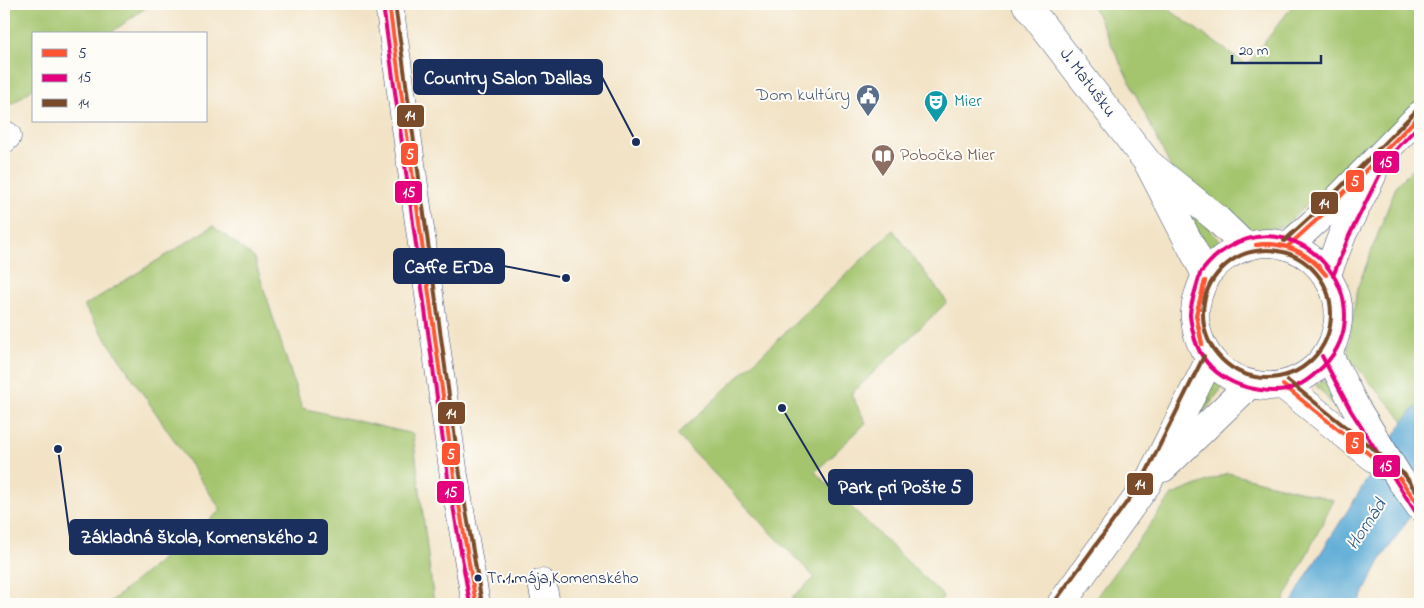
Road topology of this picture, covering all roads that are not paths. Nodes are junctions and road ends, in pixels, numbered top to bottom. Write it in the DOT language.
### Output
graph roads {
  1 [pos="389,4"];
  2 [pos="1026,4"];
  3 [pos="1420,116"];
  4 [pos="1383,154"];
  5 [pos="1148,163"];
  6 [pos="1245,246"];
  7 [pos="1288,246"];
  8 [pos="1327,274"];
  9 [pos="1206,275"];
  10 [pos="1328,352"];
  11 [pos="1210,358"];
  12 [pos="1250,384"];
  13 [pos="1283,385"];
  14 [pos="1400,478"];
  15 [pos="1147,484"];
  16 [pos="1420,506"];
  17 [pos="476,604"];
  18 [pos="1061,604"];
  1 -- 17 [label="street"];
  2 -- 5 [label="street, J. Matušku"];
  3 -- 4 [label="street"];
  4 -- 7 [label="street"];
  4 -- 8 [label="street"];
  5 -- 6 [label="street"];
  5 -- 9 [label="street"];
  6 -- 7 [label="street"];
  6 -- 9 [label="street"];
  7 -- 8 [label="street"];
  8 -- 10 [label="street"];
  9 -- 11 [label="street"];
  10 -- 13 [label="street"];
  10 -- 14 [label="street"];
  11 -- 12 [label="street"];
  11 -- 15 [label="street"];
  12 -- 13 [label="street"];
  12 -- 15 [label="street"];
  13 -- 14 [label="street"];
  14 -- 16 [label="street"];
  15 -- 18 [label="street"];
}
